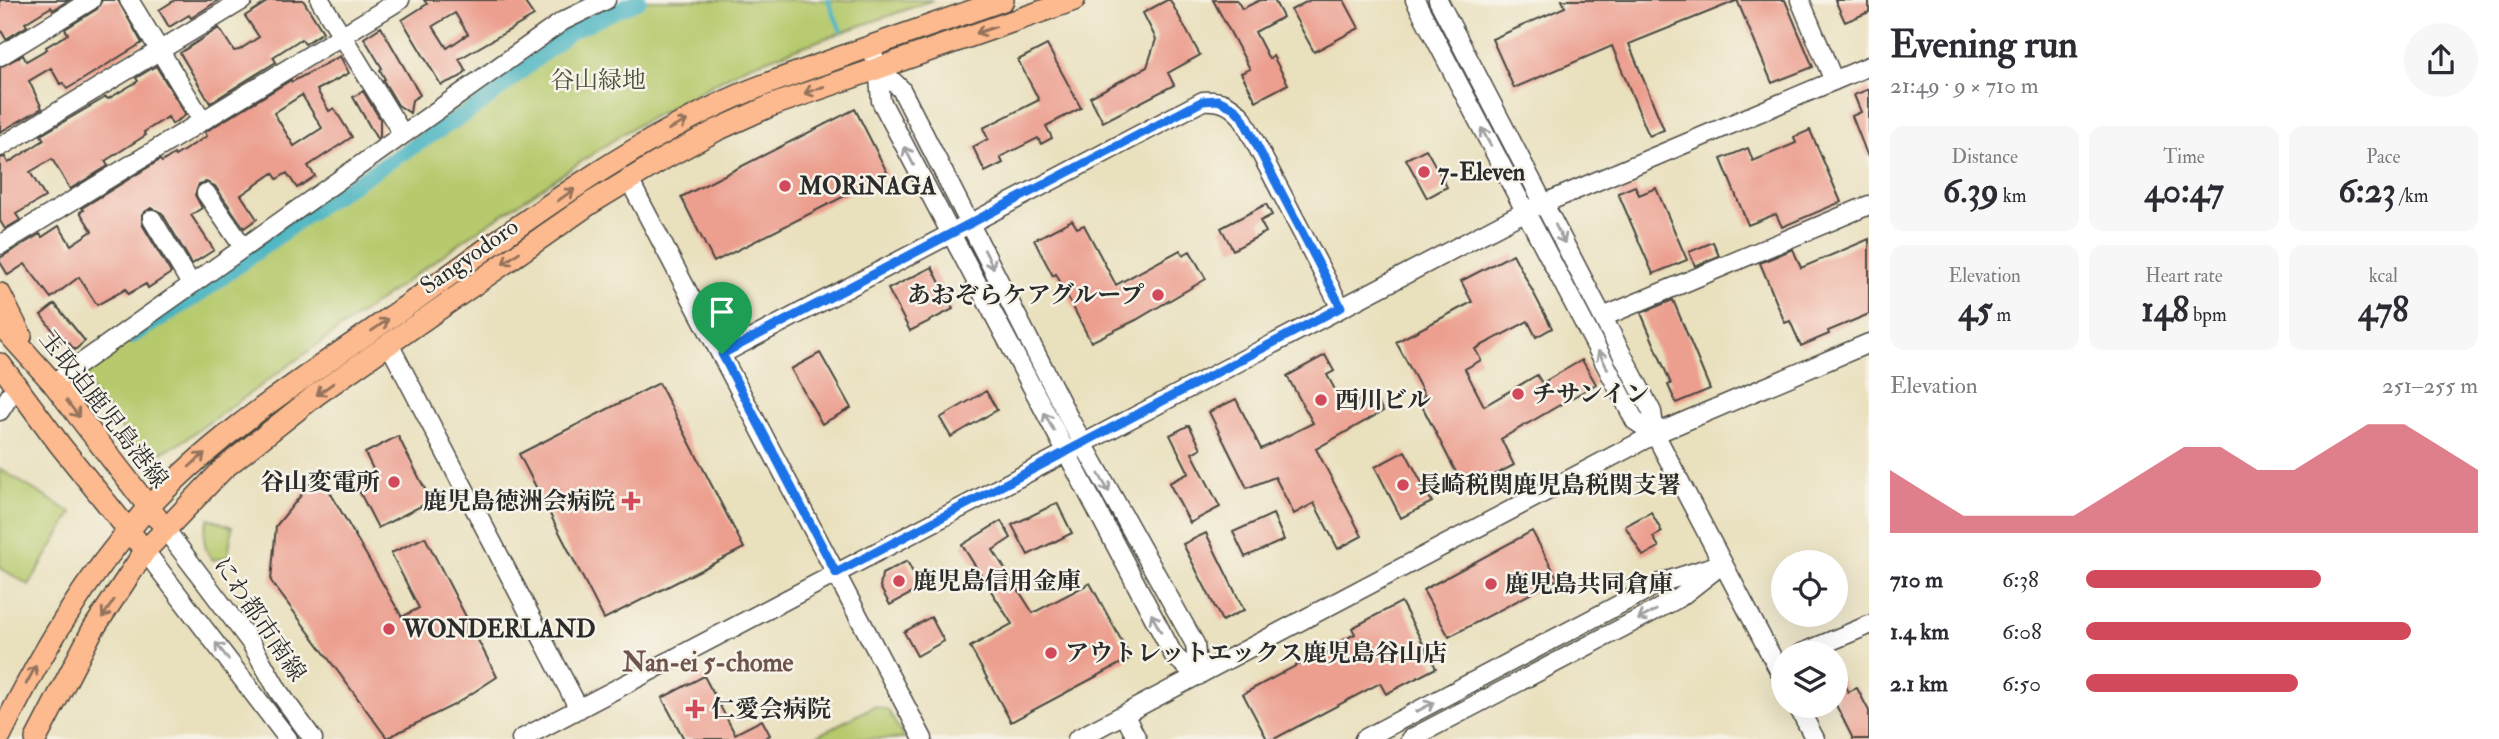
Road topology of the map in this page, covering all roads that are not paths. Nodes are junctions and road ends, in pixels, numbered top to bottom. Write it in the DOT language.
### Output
graph roads {
  1 [pos="91,0"];
  2 [pos="128,0"];
  3 [pos="243,0"];
  4 [pos="320,0"];
  5 [pos="400,0"];
  6 [pos="606,0"];
  7 [pos="1003,0"];
  8 [pos="1074,0"];
  9 [pos="1415,0"];
  10 [pos="1438,0"];
  11 [pos="1801,0"];
  12 [pos="342,36"];
  13 [pos="870,46"];
  14 [pos="160,51"];
  15 [pos="0,56"];
  16 [pos="1869,66"];
  17 [pos="878,67"];
  18 [pos="1834,81"];
  19 [pos="202,120"];
  20 [pos="402,133"];
  21 [pos="0,147"];
  22 [pos="628,178"];
  23 [pos="206,193"];
  24 [pos="1544,204"];
  25 [pos="1869,205"];
  26 [pos="1526,211"];
  27 [pos="152,219"];
  28 [pos="971,223"];
  29 [pos="950,234"];
  30 [pos="0,245"];
  31 [pos="243,247"];
  32 [pos="191,284"];
  33 [pos="0,294"];
  34 [pos="1341,307"];
  35 [pos="1603,317"];
  36 [pos="0,324"];
  37 [pos="1869,343"];
  38 [pos="389,344"];
  39 [pos="722,354"];
  40 [pos="30,356"];
  41 [pos="0,364"];
  42 [pos="0,370"];
  43 [pos="53,383"];
  44 [pos="16,386"];
  45 [pos="0,411"];
  46 [pos="1655,434"];
  47 [pos="1082,443"];
  48 [pos="1065,453"];
  49 [pos="148,508"];
  50 [pos="164,529"];
  51 [pos="129,530"];
  52 [pos="145,551"];
  53 [pos="1723,563"];
  54 [pos="836,573"];
  55 [pos="1869,625"];
  56 [pos="1831,641"];
  57 [pos="1771,650"];
  58 [pos="1198,676"];
  59 [pos="579,709"];
  60 [pos="1124,714"];
  61 [pos="1804,718"];
  62 [pos="0,736"];
  63 [pos="36,739"];
  64 [pos="288,739"];
  65 [pos="313,739"];
  66 [pos="521,739"];
  67 [pos="923,739"];
  68 [pos="1077,739"];
  69 [pos="1137,739"];
  70 [pos="1364,739"];
  71 [pos="1410,739"];
  72 [pos="1815,739"];
  1 -- 15 [label="street"];
  2 -- 14 [label="street"];
  3 -- 14 [label="street"];
  4 -- 12 [label="street"];
  5 -- 12 [label="street"];
  6 -- 20 [label="street"];
  7 -- 13 [label="main road, Sangyodoro"];
  8 -- 17 [label="main road, Sangyodoro, one-way"];
  26 -- 9 [label="street, one-way"];
  10 -- 24 [label="street"];
  11 -- 18 [label="street"];
  12 -- 19 [label="street"];
  12 -- 20 [label="street"];
  13 -- 17 [label="street"];
  49 -- 13 [label="main road, Sangyodoro, one-way"];
  14 -- 19 [label="street"];
  14 -- 21 [label="street"];
  16 -- 18 [label="street"];
  17 -- 22 [label="main road, Sangyodoro, one-way"];
  17 -- 28 [label="street"];
  29 -- 17 [label="street, one-way"];
  18 -- 24 [label="street"];
  19 -- 30 [label="street"];
  20 -- 31 [label="street"];
  22 -- 38 [label="main road, Sangyodoro, one-way"];
  22 -- 39 [label="street"];
  23 -- 31 [label="street"];
  24 -- 26 [label="street"];
  24 -- 35 [label="street, one-way"];
  25 -- 35 [label="street"];
  26 -- 34 [label="street"];
  46 -- 26 [label="street, one-way"];
  27 -- 32 [label="street"];
  28 -- 29 [label="street"];
  28 -- 34 [label="street"];
  28 -- 47 [label="street, one-way"];
  29 -- 39 [label="street"];
  48 -- 29 [label="street, one-way"];
  31 -- 32 [label="street"];
  32 -- 43 [label="street"];
  33 -- 40 [label="main road"];
  34 -- 47 [label="street"];
  35 -- 46 [label="street"];
  36 -- 40 [label="main road, 玉取迫鹿児島港線"];
  37 -- 46 [label="street"];
  38 -- 50 [label="main road, Sangyodoro, one-way"];
  38 -- 59 [label="street"];
  39 -- 54 [label="street"];
  40 -- 43 [label="main road, 玉取迫鹿児島港線"];
  41 -- 44 [label="main road"];
  42 -- 44 [label="main road"];
  43 -- 49 [label="main road, 玉取迫鹿児島港線, one-way"];
  44 -- 45 [label="street"];
  44 -- 51 [label="main road"];
  46 -- 53 [label="street"];
  46 -- 58 [label="street"];
  47 -- 48 [label="street"];
  47 -- 58 [label="street, one-way"];
  48 -- 54 [label="street"];
  58 -- 48 [label="street, one-way"];
  49 -- 50 [label="main road, 玉取迫鹿児島港線"];
  49 -- 51 [label="main road, Sangyodoro"];
  50 -- 52 [label="main road, Sangyodoro"];
  50 -- 65 [label="street, にわ都市南線"];
  51 -- 52 [label="main road"];
  62 -- 51 [label="main road, Sangyodoro, one-way"];
  52 -- 63 [label="main road, Sangyodoro, one-way"];
  64 -- 52 [label="street, にわ都市南線, one-way"];
  53 -- 57 [label="street"];
  70 -- 53 [label="street, one-way"];
  53 -- 71 [label="street, one-way"];
  54 -- 59 [label="street"];
  54 -- 67 [label="street"];
  55 -- 56 [label="street"];
  58 -- 60 [label="street"];
  59 -- 66 [label="street"];
  60 -- 68 [label="street"];
  60 -- 69 [label="street"];
  61 -- 72 [label="street"];
}
